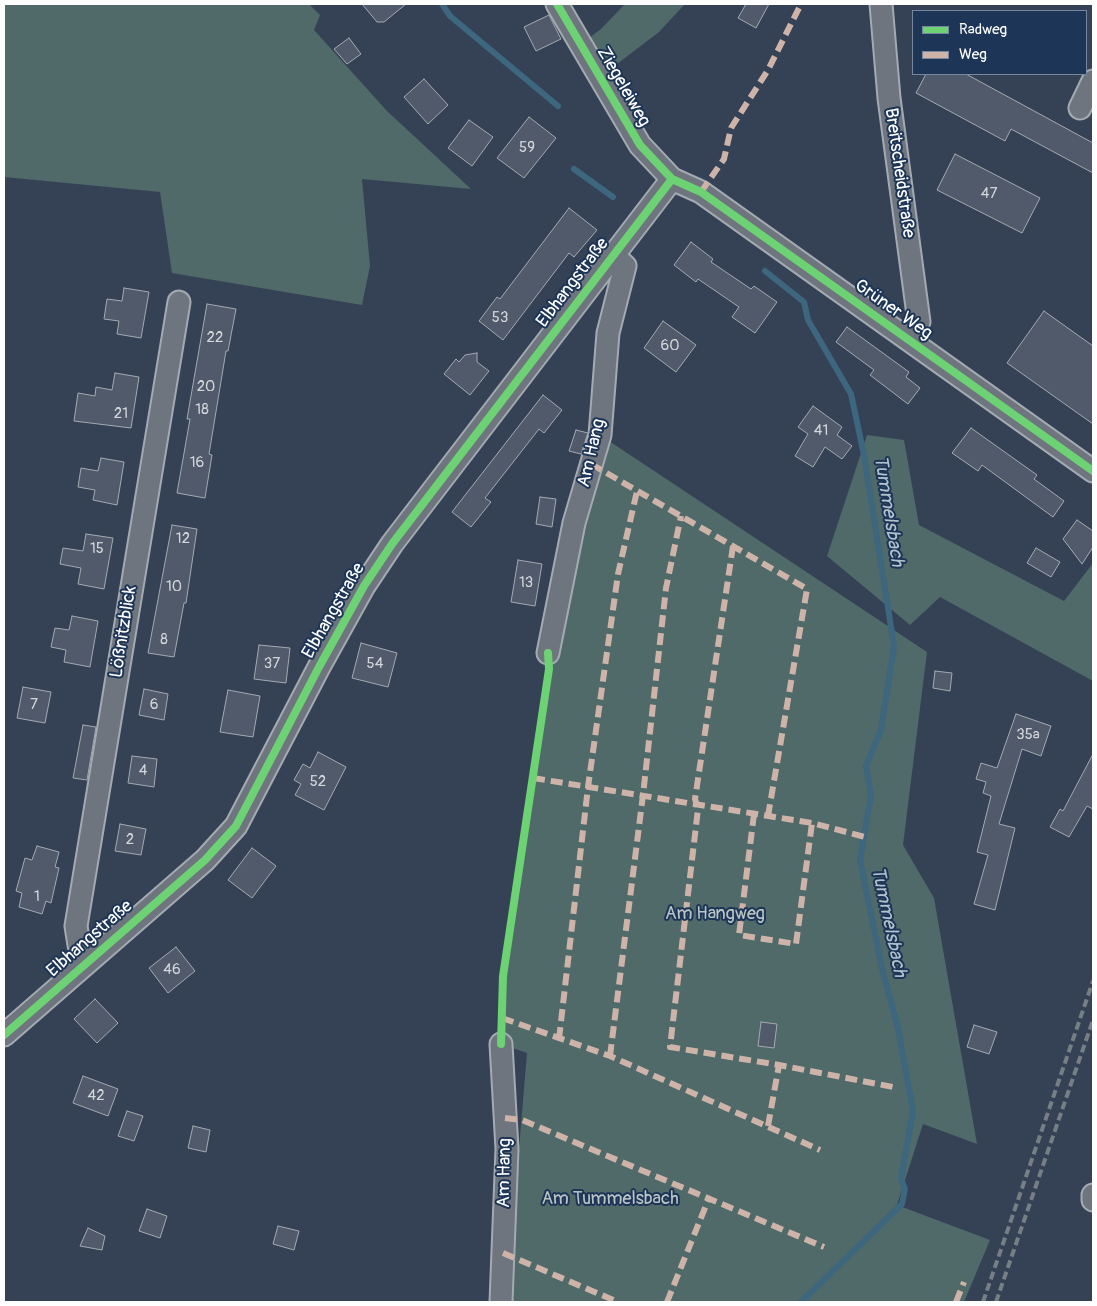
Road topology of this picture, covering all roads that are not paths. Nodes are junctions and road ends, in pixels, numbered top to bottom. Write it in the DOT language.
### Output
graph roads {
  1 [pos="557,4"];
  2 [pos="881,4"];
  3 [pos="1093,81"];
  4 [pos="1080,108"];
  5 [pos="672,179"];
  6 [pos="614,256"];
  7 [pos="179,302"];
  8 [pos="908,339"];
  9 [pos="1093,471"];
  10 [pos="548,653"];
  11 [pos="86,962"];
  12 [pos="4,1035"];
  13 [pos="501,1044"];
  14 [pos="1093,1195"];
  15 [pos="1093,1200"];
  16 [pos="501,1302"];
  1 -- 5 [label="street, Ziegeleiweg"];
  2 -- 8 [label="street, Breitscheidstraße"];
  3 -- 4 [label="street"];
  5 -- 6 [label="street, Elbhangstraße"];
  5 -- 8 [label="street, Grüner Weg"];
  6 -- 10 [label="street, Am Hang"];
  6 -- 11 [label="street, Elbhangstraße"];
  7 -- 11 [label="street, Lößnitzblick"];
  8 -- 9 [label="street, Grüner Weg"];
  11 -- 12 [label="street, Elbhangstraße"];
  13 -- 16 [label="street, Am Hang"];
  14 -- 15 [label="street"];
}
